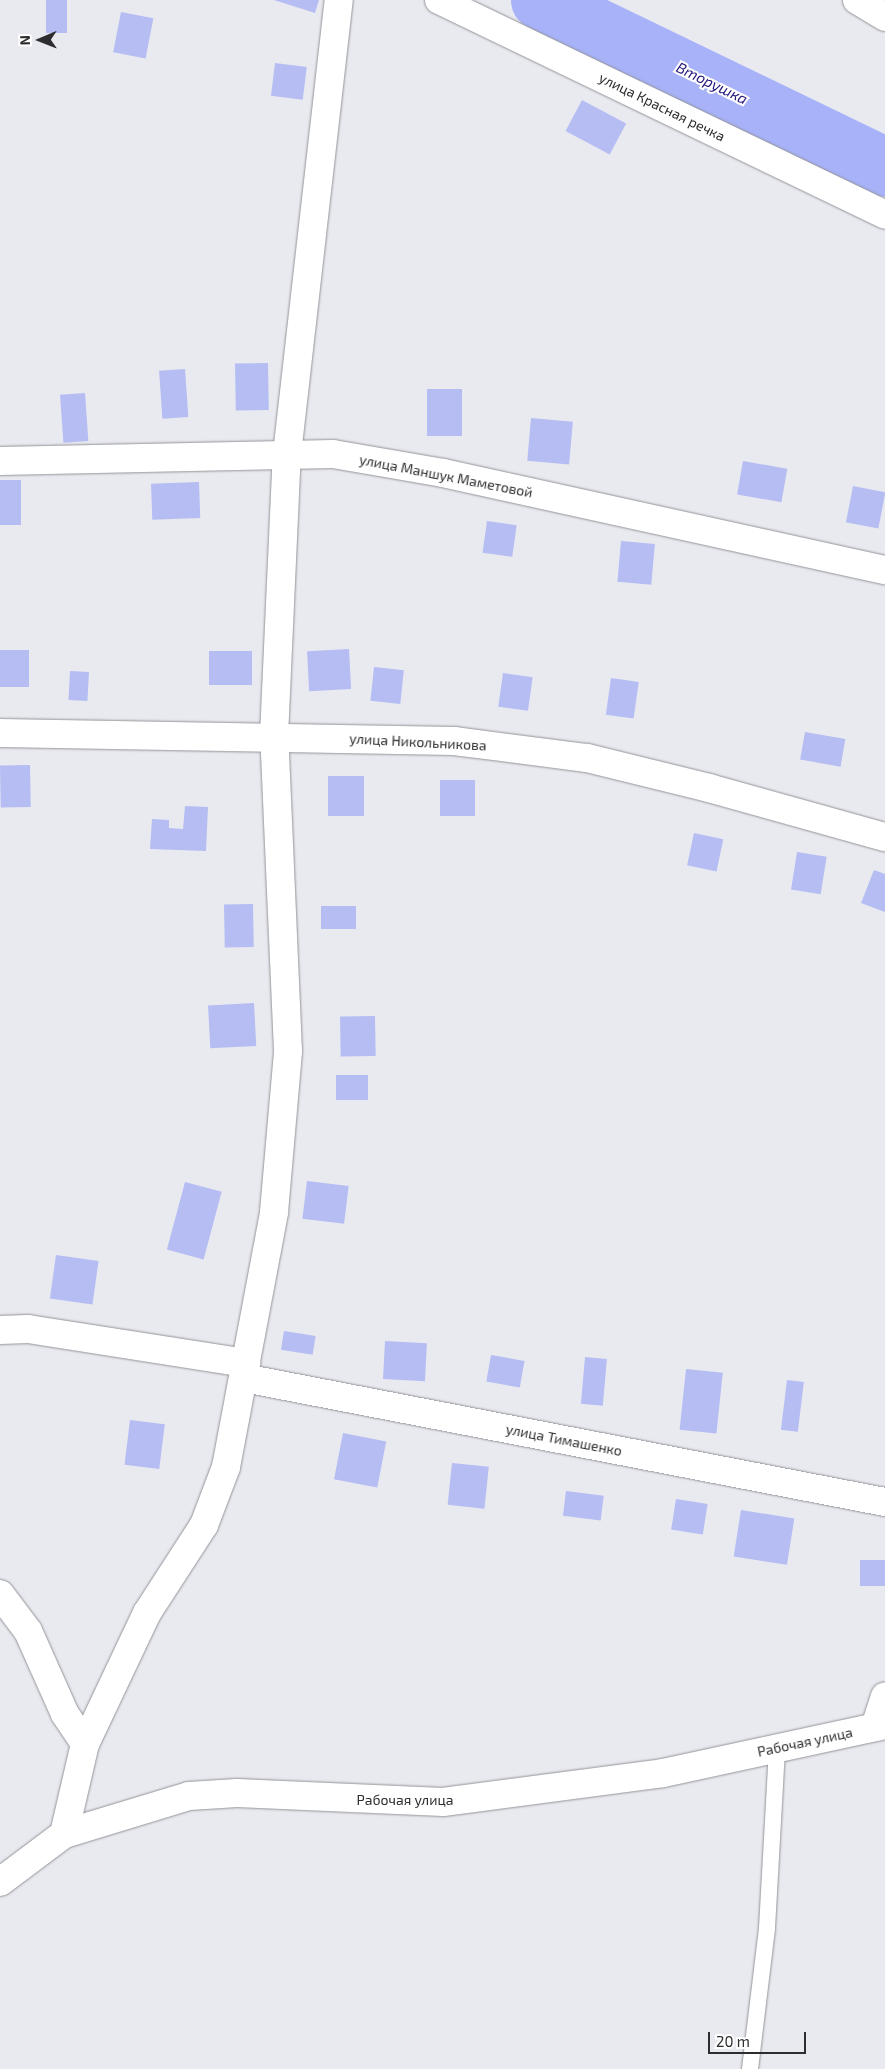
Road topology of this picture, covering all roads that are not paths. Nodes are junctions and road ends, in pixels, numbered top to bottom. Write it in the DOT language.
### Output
graph roads {
  1 [pos="339,0"];
  2 [pos="439,0"];
  3 [pos="858,0"];
  4 [pos="885,17"];
  5 [pos="885,215"];
  6 [pos="287,454"];
  7 [pos="0,461"];
  8 [pos="885,570"];
  9 [pos="0,733"];
  10 [pos="274,736"];
  11 [pos="885,837"];
  12 [pos="0,1330"];
  13 [pos="245,1371"];
  14 [pos="885,1502"];
  15 [pos="0,1594"];
  16 [pos="885,1697"];
  17 [pos="880,1726"];
  18 [pos="85,1744"];
  19 [pos="777,1748"];
  20 [pos="64,1834"];
  21 [pos="0,1882"];
  22 [pos="750,2069"];
  1 -- 6 [label="street"];
  2 -- 5 [label="street, улица Красная речка"];
  3 -- 4 [label="street"];
  6 -- 7 [label="street, улица Маншук Маметовой"];
  6 -- 8 [label="street, улица Маншук Маметовой"];
  6 -- 10 [label="street"];
  9 -- 10 [label="street, улица Никольникова"];
  10 -- 11 [label="street, улица Никольникова"];
  10 -- 13 [label="street"];
  12 -- 13 [label="street, улица Тимашенко"];
  13 -- 14 [label="street, улица Тимашенко"];
  13 -- 18 [label="street"];
  15 -- 18 [label="street"];
  16 -- 17 [label="street"];
  17 -- 19 [label="street, Рабочая улица"];
  18 -- 20 [label="street"];
  19 -- 20 [label="street, Рабочая улица"];
  19 -- 22 [label="lane"];
  20 -- 21 [label="street, Рабочая улица"];
}
